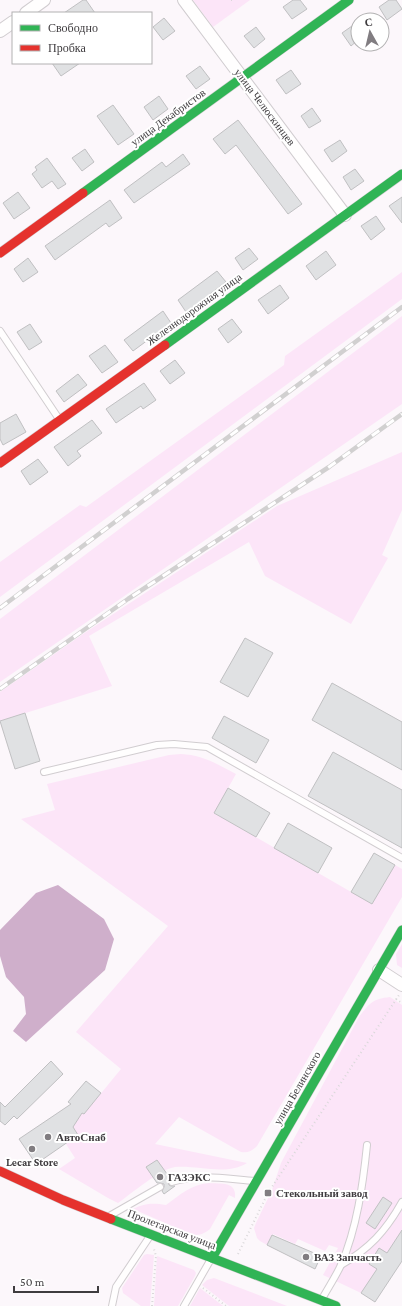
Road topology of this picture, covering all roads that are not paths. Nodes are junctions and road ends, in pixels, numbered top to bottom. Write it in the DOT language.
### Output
graph roads {
  1 [pos="44,0"];
  2 [pos="184,0"];
  3 [pos="349,0"];
  4 [pos="27,12"];
  5 [pos="12,23"];
  6 [pos="0,31"];
  7 [pos="243,78"];
  8 [pos="402,174"];
  9 [pos="345,215"];
  10 [pos="0,253"];
  11 [pos="0,331"];
  12 [pos="59,421"];
  13 [pos="0,464"];
  14 [pos="44,772"];
  15 [pos="402,858"];
  16 [pos="402,930"];
  17 [pos="379,970"];
  18 [pos="402,985"];
  19 [pos="367,1145"];
  20 [pos="0,1171"];
  21 [pos="257,1181"];
  22 [pos="172,1182"];
  23 [pos="160,1187"];
  24 [pos="402,1202"];
  25 [pos="107,1218"];
  26 [pos="151,1235"];
  27 [pos="212,1258"];
  28 [pos="341,1265"];
  29 [pos="320,1303"];
  30 [pos="112,1306"];
  31 [pos="184,1306"];
  32 [pos="336,1306"];
  1 -- 4 [label="street"];
  2 -- 7 [label="street, улица Челюскинцев"];
  3 -- 7 [label="street, улица Декабристов"];
  5 -- 6 [label="street"];
  7 -- 9 [label="street, улица Челюскинцев"];
  7 -- 10 [label="street, улица Декабристов"];
  8 -- 9 [label="street, Железнодорожная улица"];
  9 -- 12 [label="street, Железнодорожная улица"];
  11 -- 12 [label="lane"];
  12 -- 13 [label="street, Железнодорожная улица"];
  14 -- 15 [label="lane"];
  16 -- 17 [label="street, улица Белинского"];
  17 -- 18 [label="street"];
  17 -- 21 [label="street, улица Белинского"];
  19 -- 28 [label="lane"];
  20 -- 25 [label="street, Пролетарская улица"];
  21 -- 22 [label="lane"];
  21 -- 27 [label="street, улица Белинского"];
  23 -- 25 [label="lane"];
  24 -- 28 [label="lane"];
  25 -- 26 [label="street, Пролетарская улица"];
  26 -- 27 [label="street, Пролетарская улица"];
  26 -- 30 [label="lane"];
  27 -- 29 [label="street, Пролетарская улица"];
  27 -- 31 [label="lane"];
  28 -- 29 [label="lane"];
  29 -- 32 [label="street, Пролетарская улица"];
}
